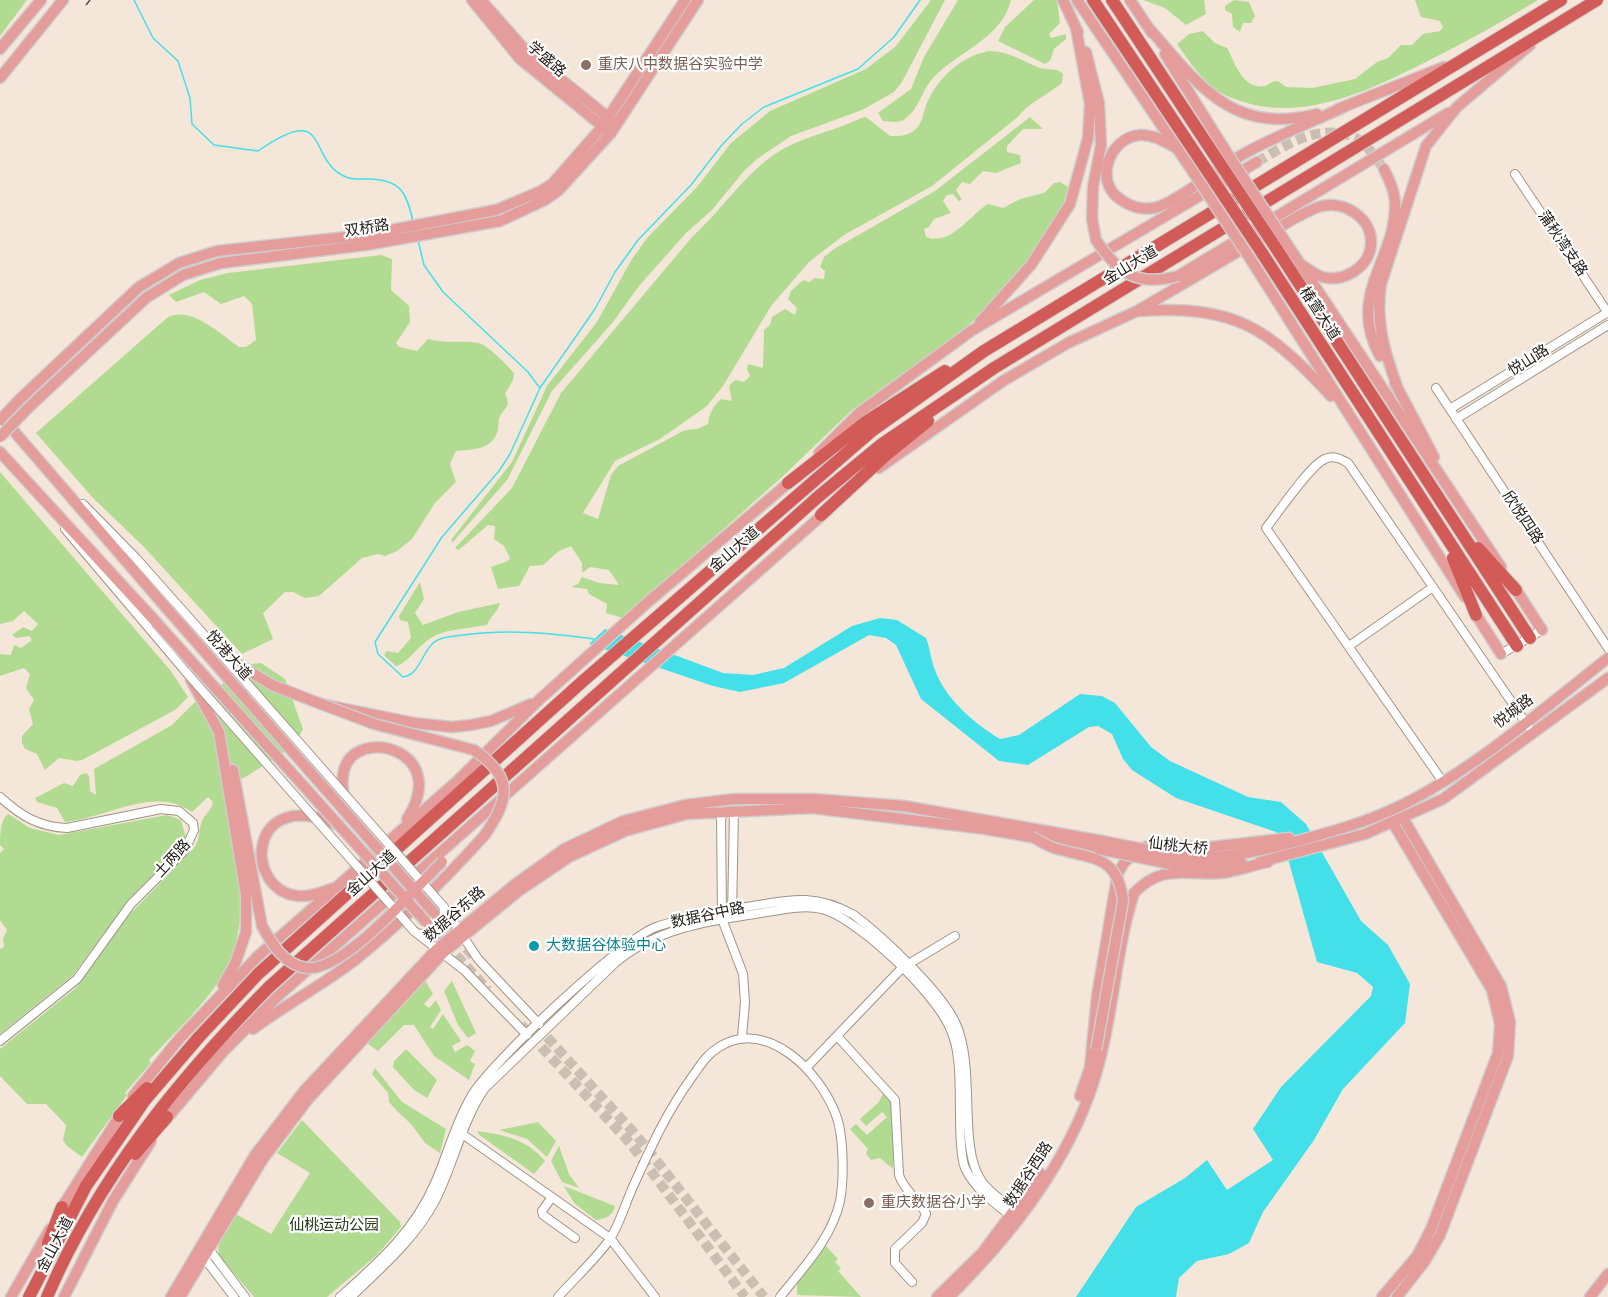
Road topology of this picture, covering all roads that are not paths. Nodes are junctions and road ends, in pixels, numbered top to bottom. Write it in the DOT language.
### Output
graph roads {
  1 [pos="41,0"];
  2 [pos="63,0"];
  3 [pos="472,0"];
  4 [pos="685,0"];
  5 [pos="698,0"];
  6 [pos="1063,0"];
  7 [pos="1077,0"];
  8 [pos="1093,0"];
  9 [pos="1112,0"];
  10 [pos="1130,0"];
  11 [pos="1562,0"];
  12 [pos="1597,0"];
  13 [pos="485,2"];
  14 [pos="1145,23"];
  15 [pos="1543,33"];
  16 [pos="0,49"];
  17 [pos="1472,55"];
  18 [pos="1128,62"];
  19 [pos="0,78"];
  20 [pos="1094,103"];
  21 [pos="1344,107"];
  22 [pos="1457,107"];
  23 [pos="610,125"];
  24 [pos="1178,149"];
  25 [pos="1222,156"];
  26 [pos="1257,162"];
  27 [pos="1198,169"];
  28 [pos="1384,169"];
  29 [pos="1515,174"];
  30 [pos="366,240"];
  31 [pos="1279,242"];
  32 [pos="1300,264"];
  33 [pos="1137,311"];
  34 [pos="1608,312"];
  35 [pos="1608,325"];
  36 [pos="971,331"];
  37 [pos="984,351"];
  38 [pos="994,368"];
  39 [pos="1398,388"];
  40 [pos="1436,388"];
  41 [pos="1450,409"];
  42 [pos="1350,416"];
  43 [pos="0,418"];
  44 [pos="1456,419"];
  45 [pos="0,437"];
  46 [pos="0,452"];
  47 [pos="788,483"];
  48 [pos="1454,497"];
  49 [pos="821,515"];
  50 [pos="1454,521"];
  51 [pos="1441,530"];
  52 [pos="1433,587"];
  53 [pos="1516,590"];
  54 [pos="172,607"];
  55 [pos="1476,615"];
  56 [pos="152,626"];
  57 [pos="1542,630"];
  58 [pos="1530,638"];
  59 [pos="1348,646"];
  60 [pos="1517,646"];
  61 [pos="1608,648"];
  62 [pos="1501,654"];
  63 [pos="222,655"];
  64 [pos="1608,658"];
  65 [pos="186,672"];
  66 [pos="1608,678"];
  67 [pos="540,699"];
  68 [pos="321,704"];
  69 [pos="1526,723"];
  70 [pos="1534,734"];
  71 [pos="1439,784"];
  72 [pos="234,785"];
  73 [pos="0,797"];
  74 [pos="1443,799"];
  75 [pos="904,806"];
  76 [pos="721,811"];
  77 [pos="734,811"];
  78 [pos="484,813"];
  79 [pos="348,816"];
  80 [pos="901,817"];
  81 [pos="1398,821"];
  82 [pos="339,825"];
  83 [pos="400,830"];
  84 [pos="1322,835"];
  85 [pos="1032,837"];
  86 [pos="1268,862"];
  87 [pos="340,886"];
  88 [pos="440,909"];
  89 [pos="732,913"];
  90 [pos="722,915"];
  91 [pos="426,922"];
  92 [pos="416,933"];
  93 [pos="461,933"];
  94 [pos="955,936"];
  95 [pos="440,951"];
  96 [pos="904,966"];
  97 [pos="1497,988"];
  98 [pos="200,1017"];
  99 [pos="539,1024"];
  100 [pos="527,1035"];
  101 [pos="837,1036"];
  102 [pos="199,1037"];
  103 [pos="742,1037"];
  104 [pos="0,1041"];
  105 [pos="1096,1050"];
  106 [pos="222,1053"];
  107 [pos="806,1068"];
  108 [pos="119,1116"];
  109 [pos="167,1117"];
  110 [pos="459,1132"];
  111 [pos="99,1196"];
  112 [pos="552,1197"];
  113 [pos="62,1207"];
  114 [pos="1017,1216"];
  115 [pos="575,1238"];
  116 [pos="610,1238"];
  117 [pos="203,1249"];
  118 [pos="1608,1274"];
  119 [pos="912,1282"];
  120 [pos="11,1297"];
  121 [pos="28,1297"];
  122 [pos="47,1297"];
  123 [pos="64,1297"];
  124 [pos="171,1297"];
  125 [pos="180,1297"];
  126 [pos="234,1297"];
  127 [pos="245,1297"];
  128 [pos="340,1297"];
  129 [pos="351,1297"];
  130 [pos="558,1297"];
  131 [pos="655,1297"];
  132 [pos="780,1297"];
  133 [pos="937,1297"];
  134 [pos="949,1297"];
  135 [pos="1382,1297"];
  136 [pos="1396,1297"];
  137 [pos="1590,1297"];
  1 -- 16 [label="main road"];
  2 -- 19 [label="main road"];
  3 -- 23 [label="main road, 学盛路"];
  4 -- 23 [label="main road, 双桥路"];
  5 -- 23 [label="main road, 双桥路"];
  6 -- 20 [label="main road"];
  7 -- 18 [label="main road"];
  8 -- 18 [label="highway, 椿萱大道"];
  9 -- 25 [label="highway, 椿萱大道"];
  10 -- 14 [label="main road"];
  11 -- 17 [label="highway, 金山大道"];
  12 -- 15 [label="highway, 金山大道"];
  13 -- 23 [label="main road, 学盛路"];
  14 -- 21 [label="main road"];
  14 -- 25 [label="main road"];
  15 -- 22 [label="main road"];
  15 -- 38 [label="highway, 金山大道"];
  17 -- 21 [label="main road"];
  17 -- 37 [label="highway, 金山大道"];
  18 -- 24 [label="main road"];
  18 -- 27 [label="highway, 椿萱大道"];
  20 -- 22 [label="main road, bridge"];
  20 -- 36 [label="main road"];
  21 -- 24 [label="main road"];
  22 -- 39 [label="main road"];
  23 -- 30 [label="main road, 双桥路"];
  24 -- 27 [label="main road"];
  25 -- 31 [label="highway, 椿萱大道, bridge"];
  26 -- 36 [label="main road"];
  27 -- 42 [label="main road, bridge"];
  27 -- 51 [label="highway, 椿萱大道, bridge"];
  28 -- 39 [label="main road"];
  29 -- 34 [label="street, 蒲秋湾支路"];
  30 -- 43 [label="main road, 双桥路, bridge"];
  30 -- 45 [label="main road, 双桥路, bridge"];
  31 -- 32 [label="main road"];
  31 -- 50 [label="highway, 椿萱大道"];
  32 -- 33 [label="main road"];
  32 -- 48 [label="main road"];
  33 -- 42 [label="main road"];
  33 -- 49 [label="main road"];
  34 -- 41 [label="street, 悦山路"];
  35 -- 44 [label="street, 悦山路"];
  36 -- 47 [label="main road"];
  37 -- 47 [label="highway"];
  37 -- 102 [label="highway, 金山大道"];
  38 -- 49 [label="highway"];
  38 -- 111 [label="highway, 金山大道"];
  39 -- 48 [label="main road"];
  40 -- 41 [label="street, 欣悦四路"];
  41 -- 44 [label="street, 欣悦四路"];
  42 -- 55 [label="main road"];
  43 -- 54 [label="main road, 悦港大道"];
  44 -- 61 [label="street, 欣悦四路"];
  46 -- 56 [label="main road, 悦港大道"];
  47 -- 67 [label="main road"];
  48 -- 53 [label="main road"];
  49 -- 78 [label="main road"];
  50 -- 53 [label="highway"];
  50 -- 58 [label="highway, 椿萱大道"];
  51 -- 55 [label="highway"];
  51 -- 60 [label="highway, 椿萱大道"];
  52 -- 59 [label="street"];
  52 -- 59 [label="street"];
  52 -- 69 [label="street"];
  53 -- 57 [label="main road"];
  54 -- 63 [label="street"];
  54 -- 79 [label="main road, 悦港大道, bridge"];
  55 -- 62 [label="main road"];
  56 -- 65 [label="street"];
  56 -- 82 [label="main road, 悦港大道, bridge"];
  57 -- 58 [label="street"];
  58 -- 60 [label="street"];
  59 -- 71 [label="street"];
  60 -- 62 [label="street"];
  63 -- 68 [label="main road, bridge"];
  63 -- 88 [label="street, bridge"];
  64 -- 69 [label="main road, 悦城路"];
  65 -- 72 [label="main road, bridge"];
  65 -- 92 [label="street, bridge"];
  66 -- 70 [label="main road, 悦城路"];
  67 -- 68 [label="main road, bridge"];
  67 -- 83 [label="main road"];
  68 -- 106 [label="main road, bridge"];
  69 -- 70 [label="street"];
  69 -- 71 [label="main road, 悦城路"];
  70 -- 74 [label="main road, 悦城路"];
  71 -- 84 [label="main road, 仙桃大桥"];
  72 -- 78 [label="main road, bridge"];
  72 -- 98 [label="main road"];
  73 -- 104 [label="street, 土两路"];
  74 -- 81 [label="main road, 仙桃大桥"];
  75 -- 84 [label="main road, 仙桃大桥, bridge"];
  75 -- 93 [label="main road, 数据谷东路"];
  76 -- 77 [label="main road, 数据谷东路"];
  76 -- 90 [label="street"];
  76 -- 93 [label="main road, 数据谷东路"];
  77 -- 80 [label="main road, 数据谷东路"];
  77 -- 89 [label="street"];
  78 -- 106 [label="main road"];
  79 -- 83 [label="main road, bridge"];
  79 -- 88 [label="main road, 悦港大道, bridge"];
  80 -- 85 [label="main road, 仙桃大桥"];
  81 -- 86 [label="main road, 仙桃大桥"];
  81 -- 97 [label="main road"];
  82 -- 87 [label="main road, bridge"];
  82 -- 91 [label="main road, 悦港大道, bridge"];
  83 -- 87 [label="main road"];
  84 -- 105 [label="main road, bridge"];
  85 -- 86 [label="main road, 仙桃大桥, bridge"];
  85 -- 105 [label="main road, bridge"];
  86 -- 105 [label="main road"];
  87 -- 98 [label="main road"];
  88 -- 92 [label="street"];
  88 -- 93 [label="street"];
  89 -- 90 [label="street, 数据谷中路"];
  89 -- 96 [label="street, 数据谷中路"];
  90 -- 99 [label="street, 数据谷中路"];
  90 -- 103 [label="street"];
  90 -- 110 [label="street, 数据谷中路"];
  92 -- 95 [label="street"];
  93 -- 95 [label="main road, 数据谷东路"];
  93 -- 99 [label="street"];
  94 -- 96 [label="street"];
  95 -- 100 [label="street"];
  95 -- 117 [label="main road, 数据谷东路"];
  96 -- 101 [label="street"];
  96 -- 114 [label="street, 数据谷中路"];
  97 -- 135 [label="main road"];
  97 -- 136 [label="main road"];
  98 -- 108 [label="main road"];
  99 -- 100 [label="street, 数据谷中路"];
  100 -- 110 [label="street, 数据谷中路"];
  101 -- 107 [label="street"];
  101 -- 119 [label="street"];
  102 -- 108 [label="highway"];
  102 -- 121 [label="highway, 金山大道"];
  103 -- 107 [label="street"];
  103 -- 116 [label="street"];
  105 -- 114 [label="main road, 数据谷西路"];
  105 -- 114 [label="main road, 数据谷西路"];
  106 -- 109 [label="main road"];
  107 -- 132 [label="street"];
  108 -- 113 [label="main road"];
  109 -- 111 [label="highway"];
  109 -- 123 [label="main road"];
  110 -- 112 [label="street"];
  110 -- 128 [label="street, 数据谷中路"];
  110 -- 129 [label="street, 数据谷中路"];
  111 -- 122 [label="highway, 金山大道"];
  112 -- 115 [label="street"];
  112 -- 116 [label="street"];
  113 -- 120 [label="main road"];
  113 -- 121 [label="highway"];
  114 -- 133 [label="main road, 数据谷西路"];
  114 -- 134 [label="main road, 数据谷西路"];
  116 -- 130 [label="street"];
  116 -- 131 [label="street"];
  117 -- 124 [label="main road, 数据谷东路"];
  117 -- 125 [label="main road, 数据谷东路"];
  117 -- 126 [label="street"];
  117 -- 127 [label="street"];
  118 -- 137 [label="main road"];
}
